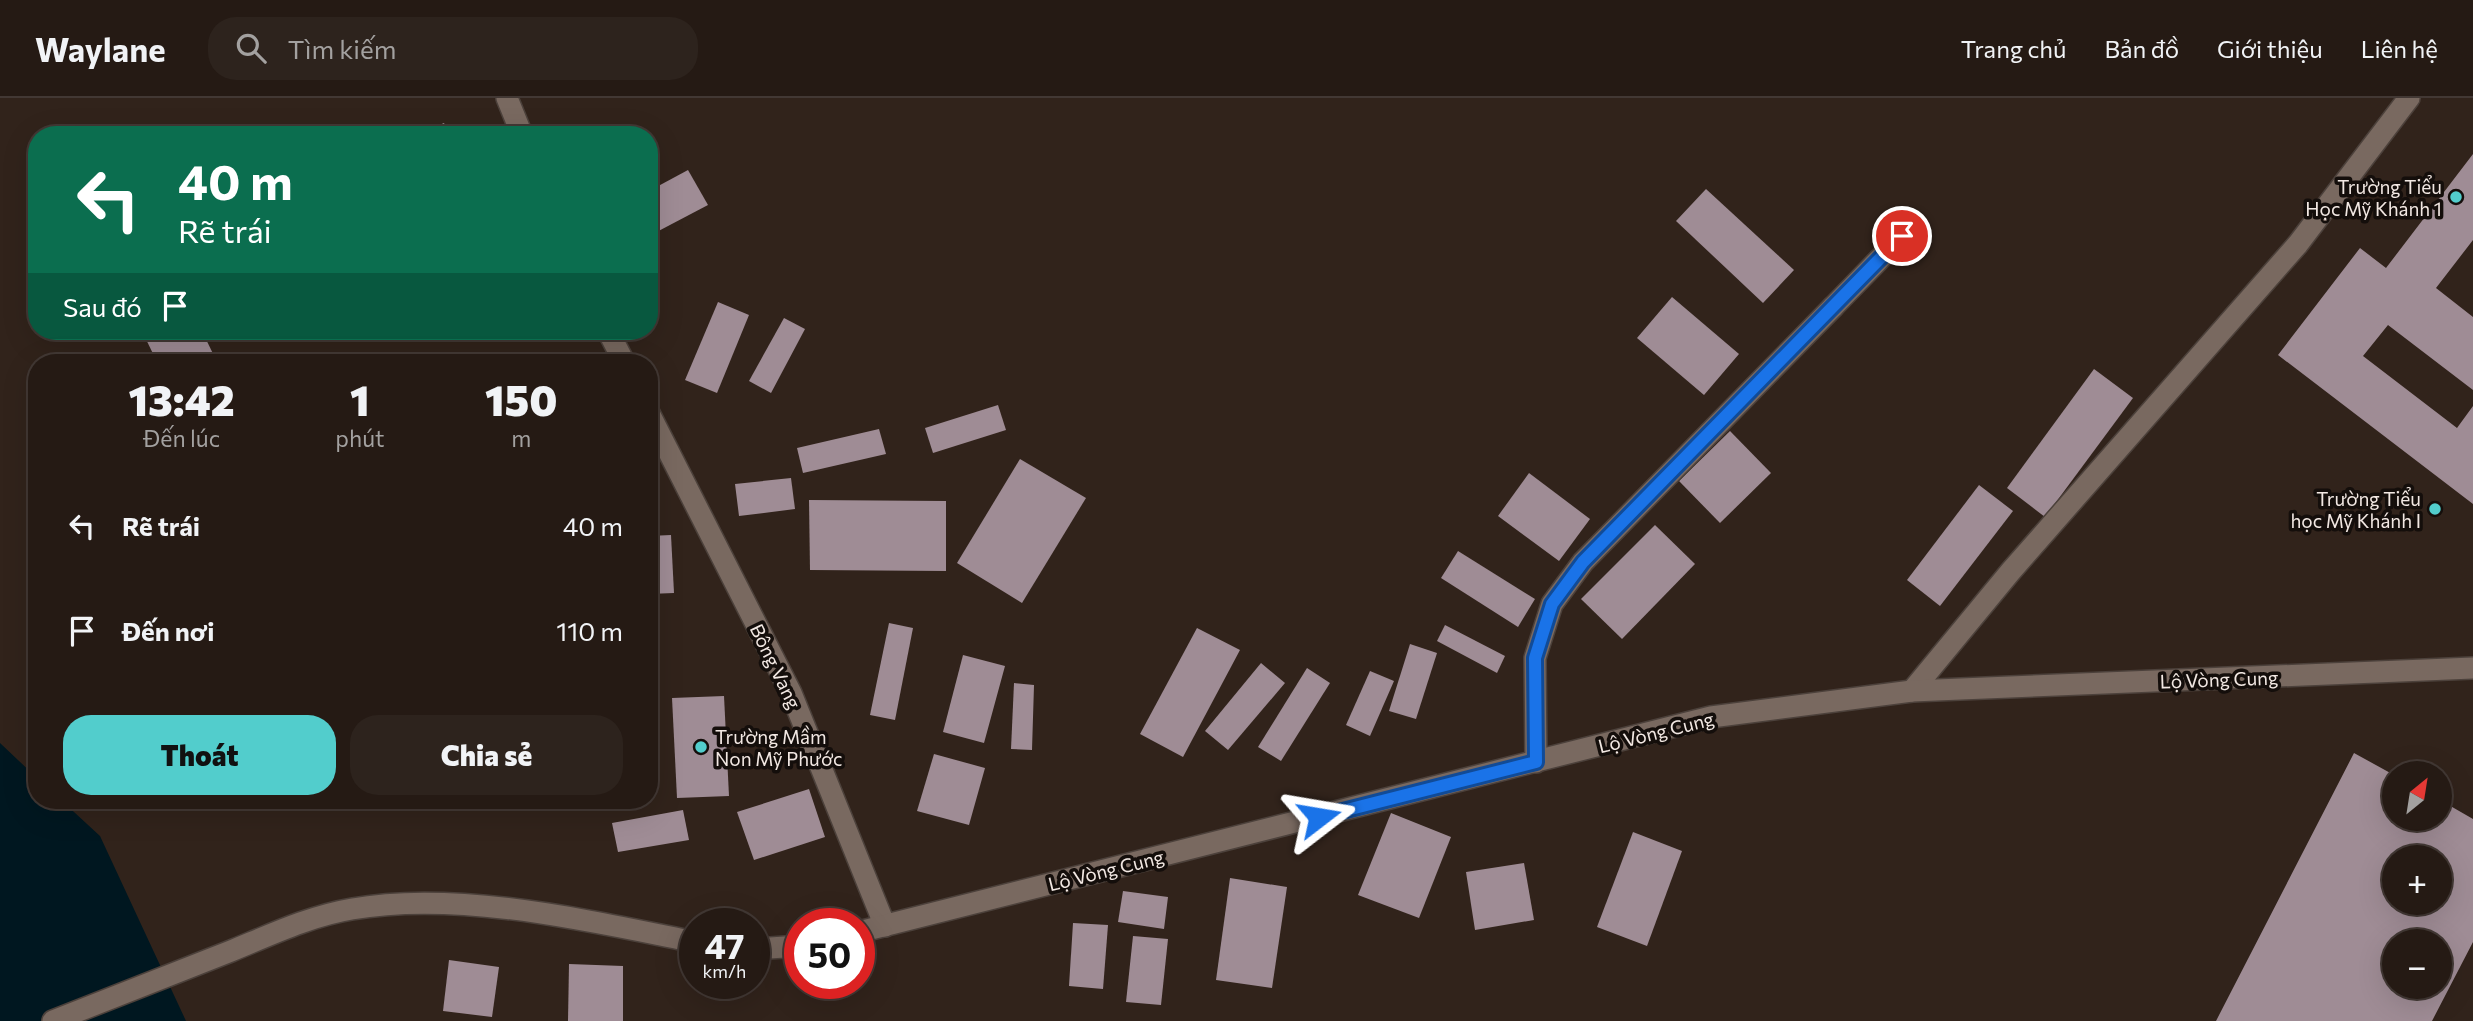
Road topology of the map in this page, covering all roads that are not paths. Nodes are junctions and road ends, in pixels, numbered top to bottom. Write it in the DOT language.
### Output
graph roads {
  1 [pos="507,98"];
  2 [pos="2409,98"];
  3 [pos="518,126"];
  4 [pos="1902,236"];
  5 [pos="658,431"];
  6 [pos="2473,668"];
  7 [pos="1912,691"];
  8 [pos="1536,762"];
  9 [pos="885,926"];
  10 [pos="875,928"];
  11 [pos="679,939"];
  12 [pos="53,1021"];
  1 -- 3 [label="main road"];
  2 -- 7 [label="main road"];
  4 -- 8 [label="main road"];
  5 -- 9 [label="main road, Bông Vang"];
  6 -- 7 [label="main road, Lộ Vòng Cung"];
  7 -- 8 [label="main road, Lộ Vòng Cung"];
  8 -- 9 [label="main road, Lộ Vòng Cung"];
  9 -- 10 [label="main road, Lộ Vòng Cung"];
  11 -- 12 [label="main road"];
}
